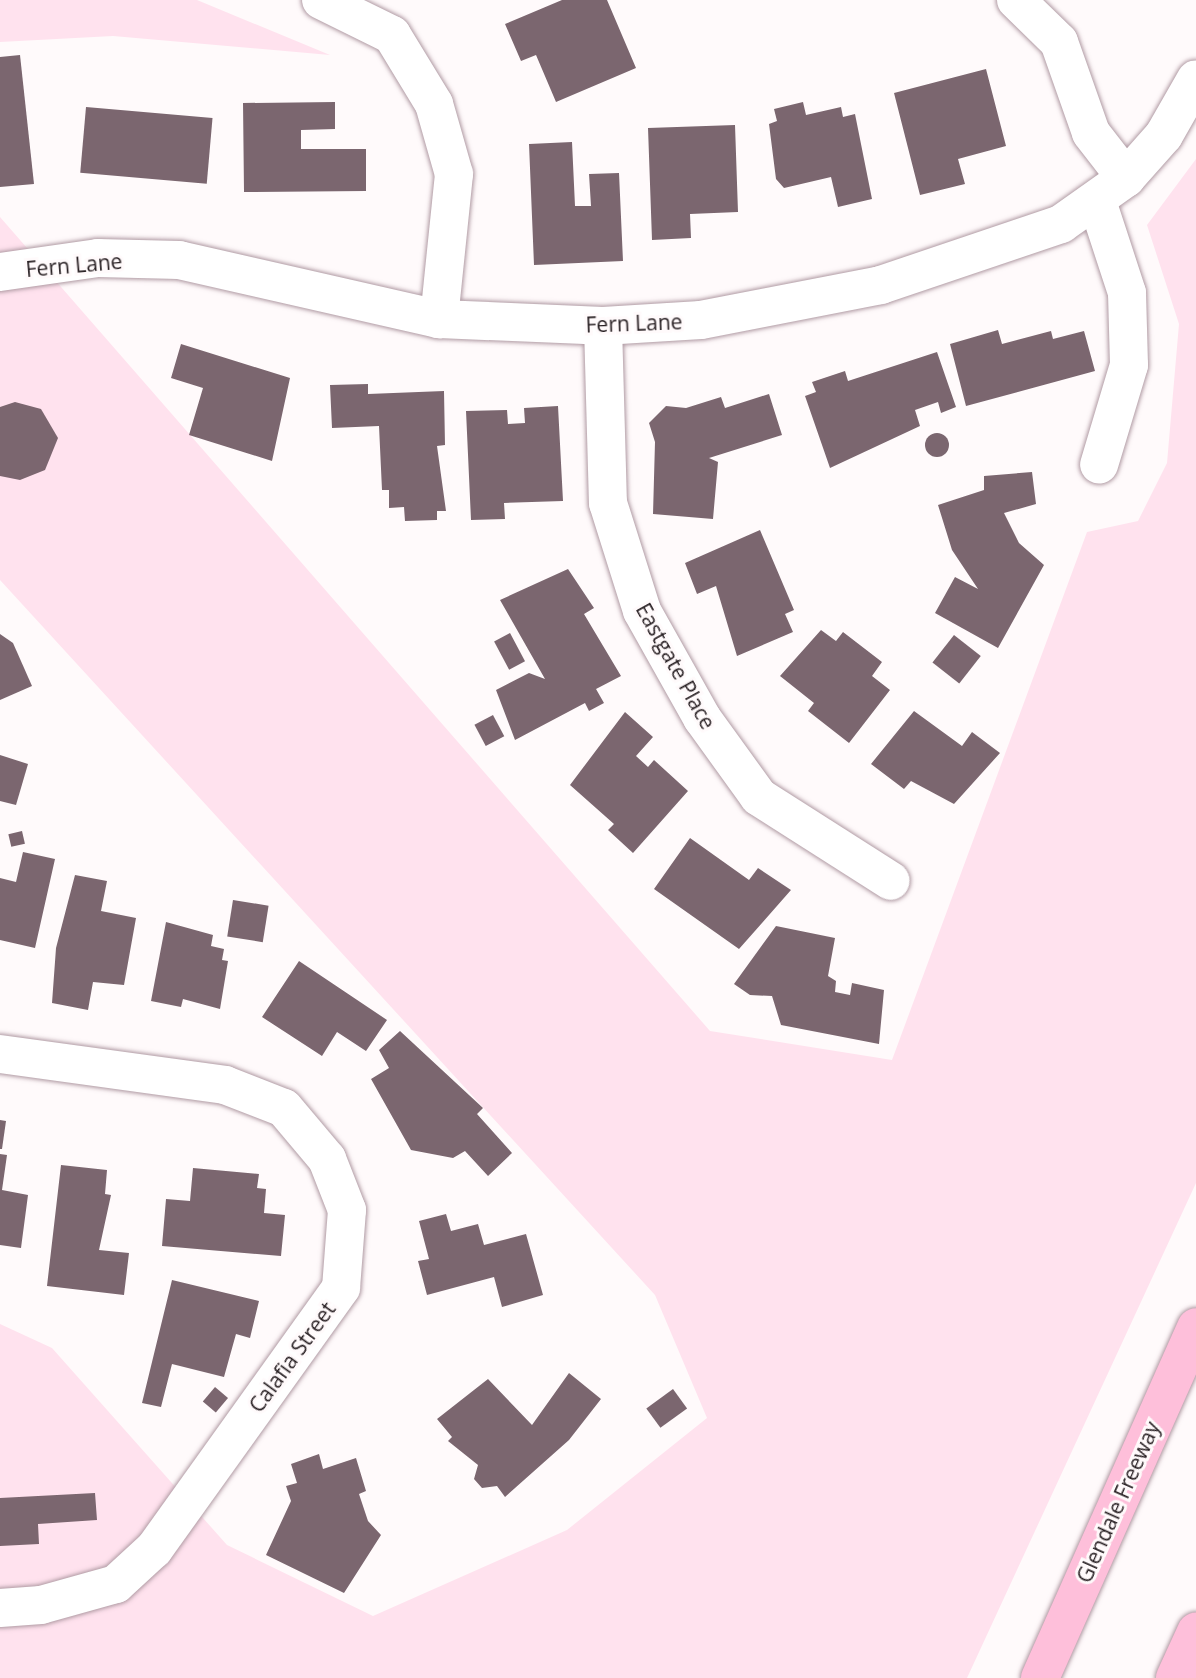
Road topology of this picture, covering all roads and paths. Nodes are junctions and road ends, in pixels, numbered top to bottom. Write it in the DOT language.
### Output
graph roads {
  1 [pos="321,0"];
  2 [pos="1016,0"];
  3 [pos="1196,79"];
  4 [pos="1112,189"];
  5 [pos="0,272"];
  6 [pos="439,319"];
  7 [pos="603,326"];
  8 [pos="1099,465"];
  9 [pos="891,881"];
  10 [pos="0,1054"];
  11 [pos="1196,1326"];
  12 [pos="0,1608"];
  13 [pos="1196,1632"];
  14 [pos="1040,1678"];
  15 [pos="1175,1678"];
  1 -- 6 [label="street"];
  2 -- 4 [label="street"];
  3 -- 4 [label="street, Fern Lane"];
  4 -- 7 [label="street, Fern Lane"];
  4 -- 8 [label="street"];
  5 -- 6 [label="street, Fern Lane"];
  6 -- 7 [label="street, Fern Lane"];
  7 -- 9 [label="street, Eastgate Place"];
  10 -- 12 [label="street, Calafia Street"];
  11 -- 14 [label="highway, Glendale Freeway"];
  13 -- 15 [label="highway"];
}
